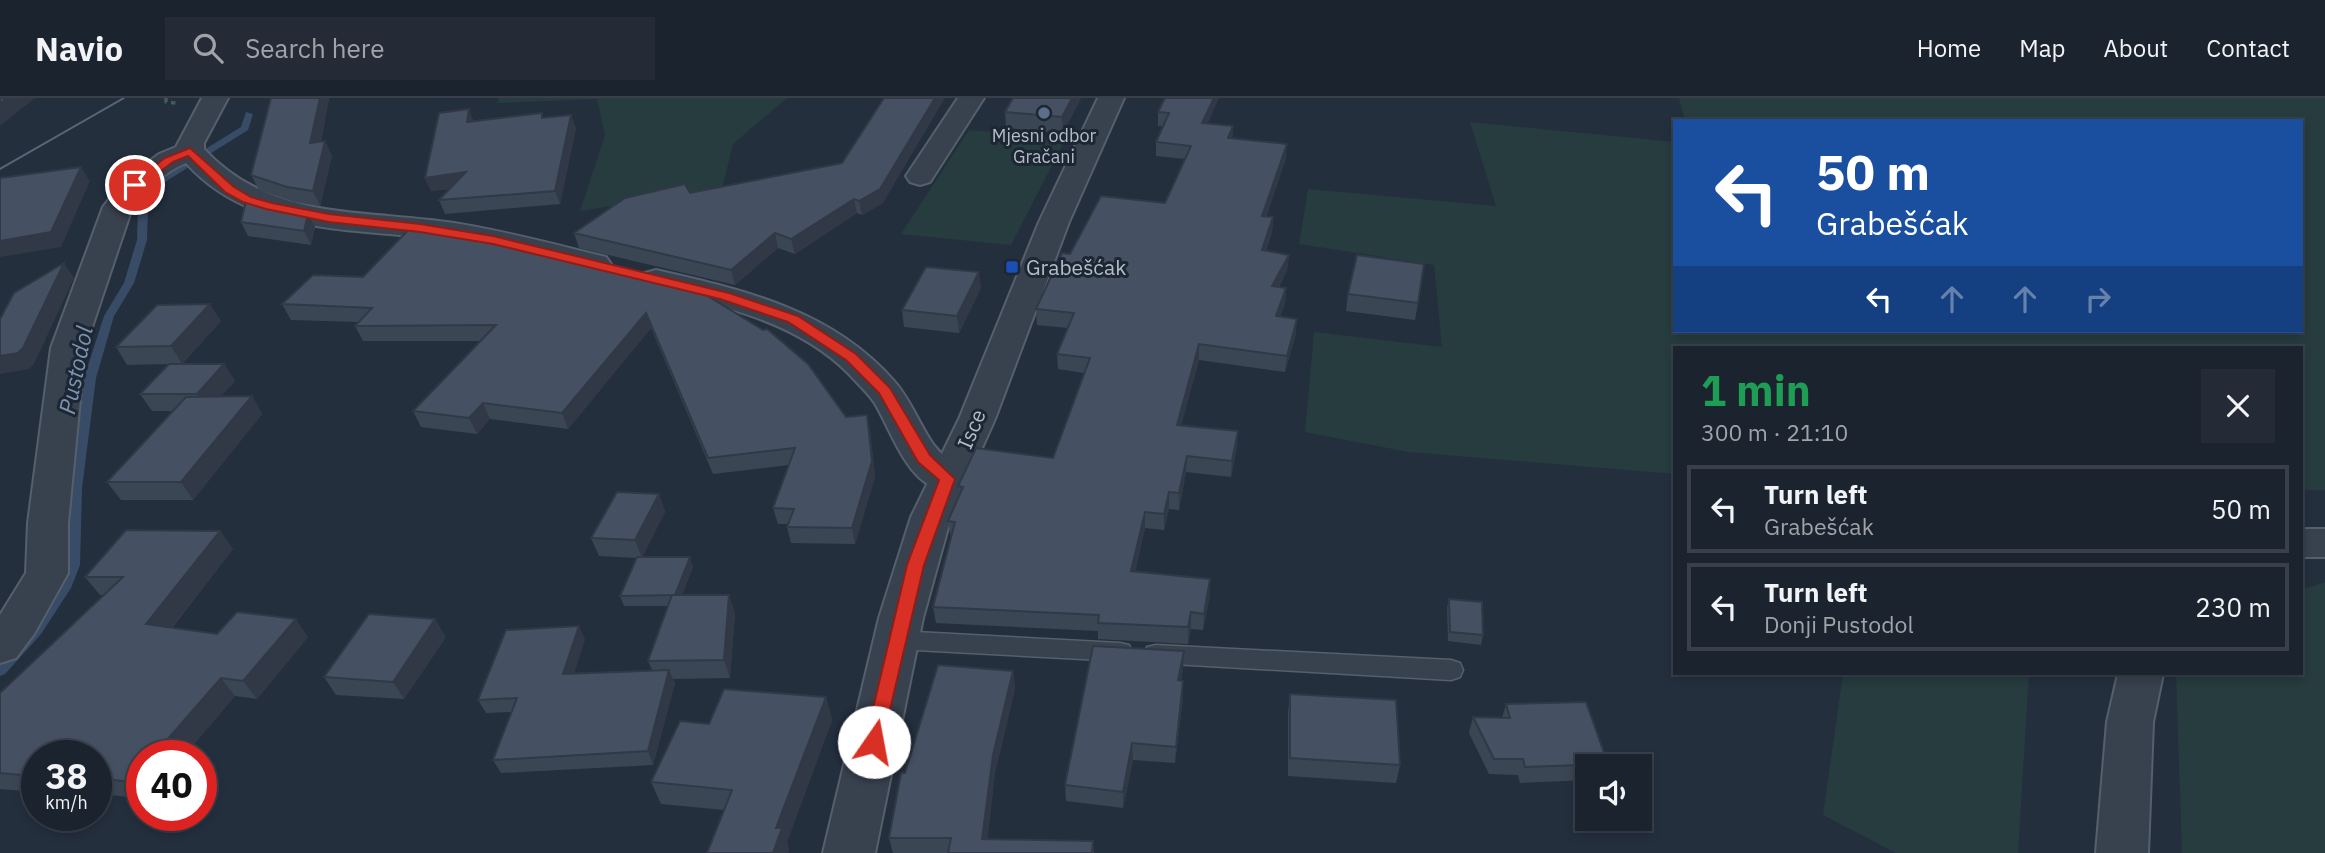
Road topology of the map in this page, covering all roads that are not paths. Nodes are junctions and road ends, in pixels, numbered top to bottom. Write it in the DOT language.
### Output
graph roads {
  1 [pos="215,98"];
  2 [pos="971,98"];
  3 [pos="1111,98"];
  4 [pos="195,157"];
  5 [pos="920,176"];
  6 [pos="947,479"];
  7 [pos="2303,543"];
  8 [pos="2325,543"];
  9 [pos="897,640"];
  10 [pos="0,646"];
  11 [pos="1451,670"];
  12 [pos="2140,675"];
  13 [pos="849,853"];
  14 [pos="2122,853"];
  1 -- 4 [label="street"];
  2 -- 5 [label="street"];
  3 -- 6 [label="street, Isce"];
  4 -- 6 [label="street"];
  4 -- 10 [label="street"];
  6 -- 9 [label="street, Isce"];
  7 -- 8 [label="street"];
  9 -- 11 [label="lane"];
  9 -- 13 [label="street, Isce"];
  12 -- 14 [label="street"];
}
